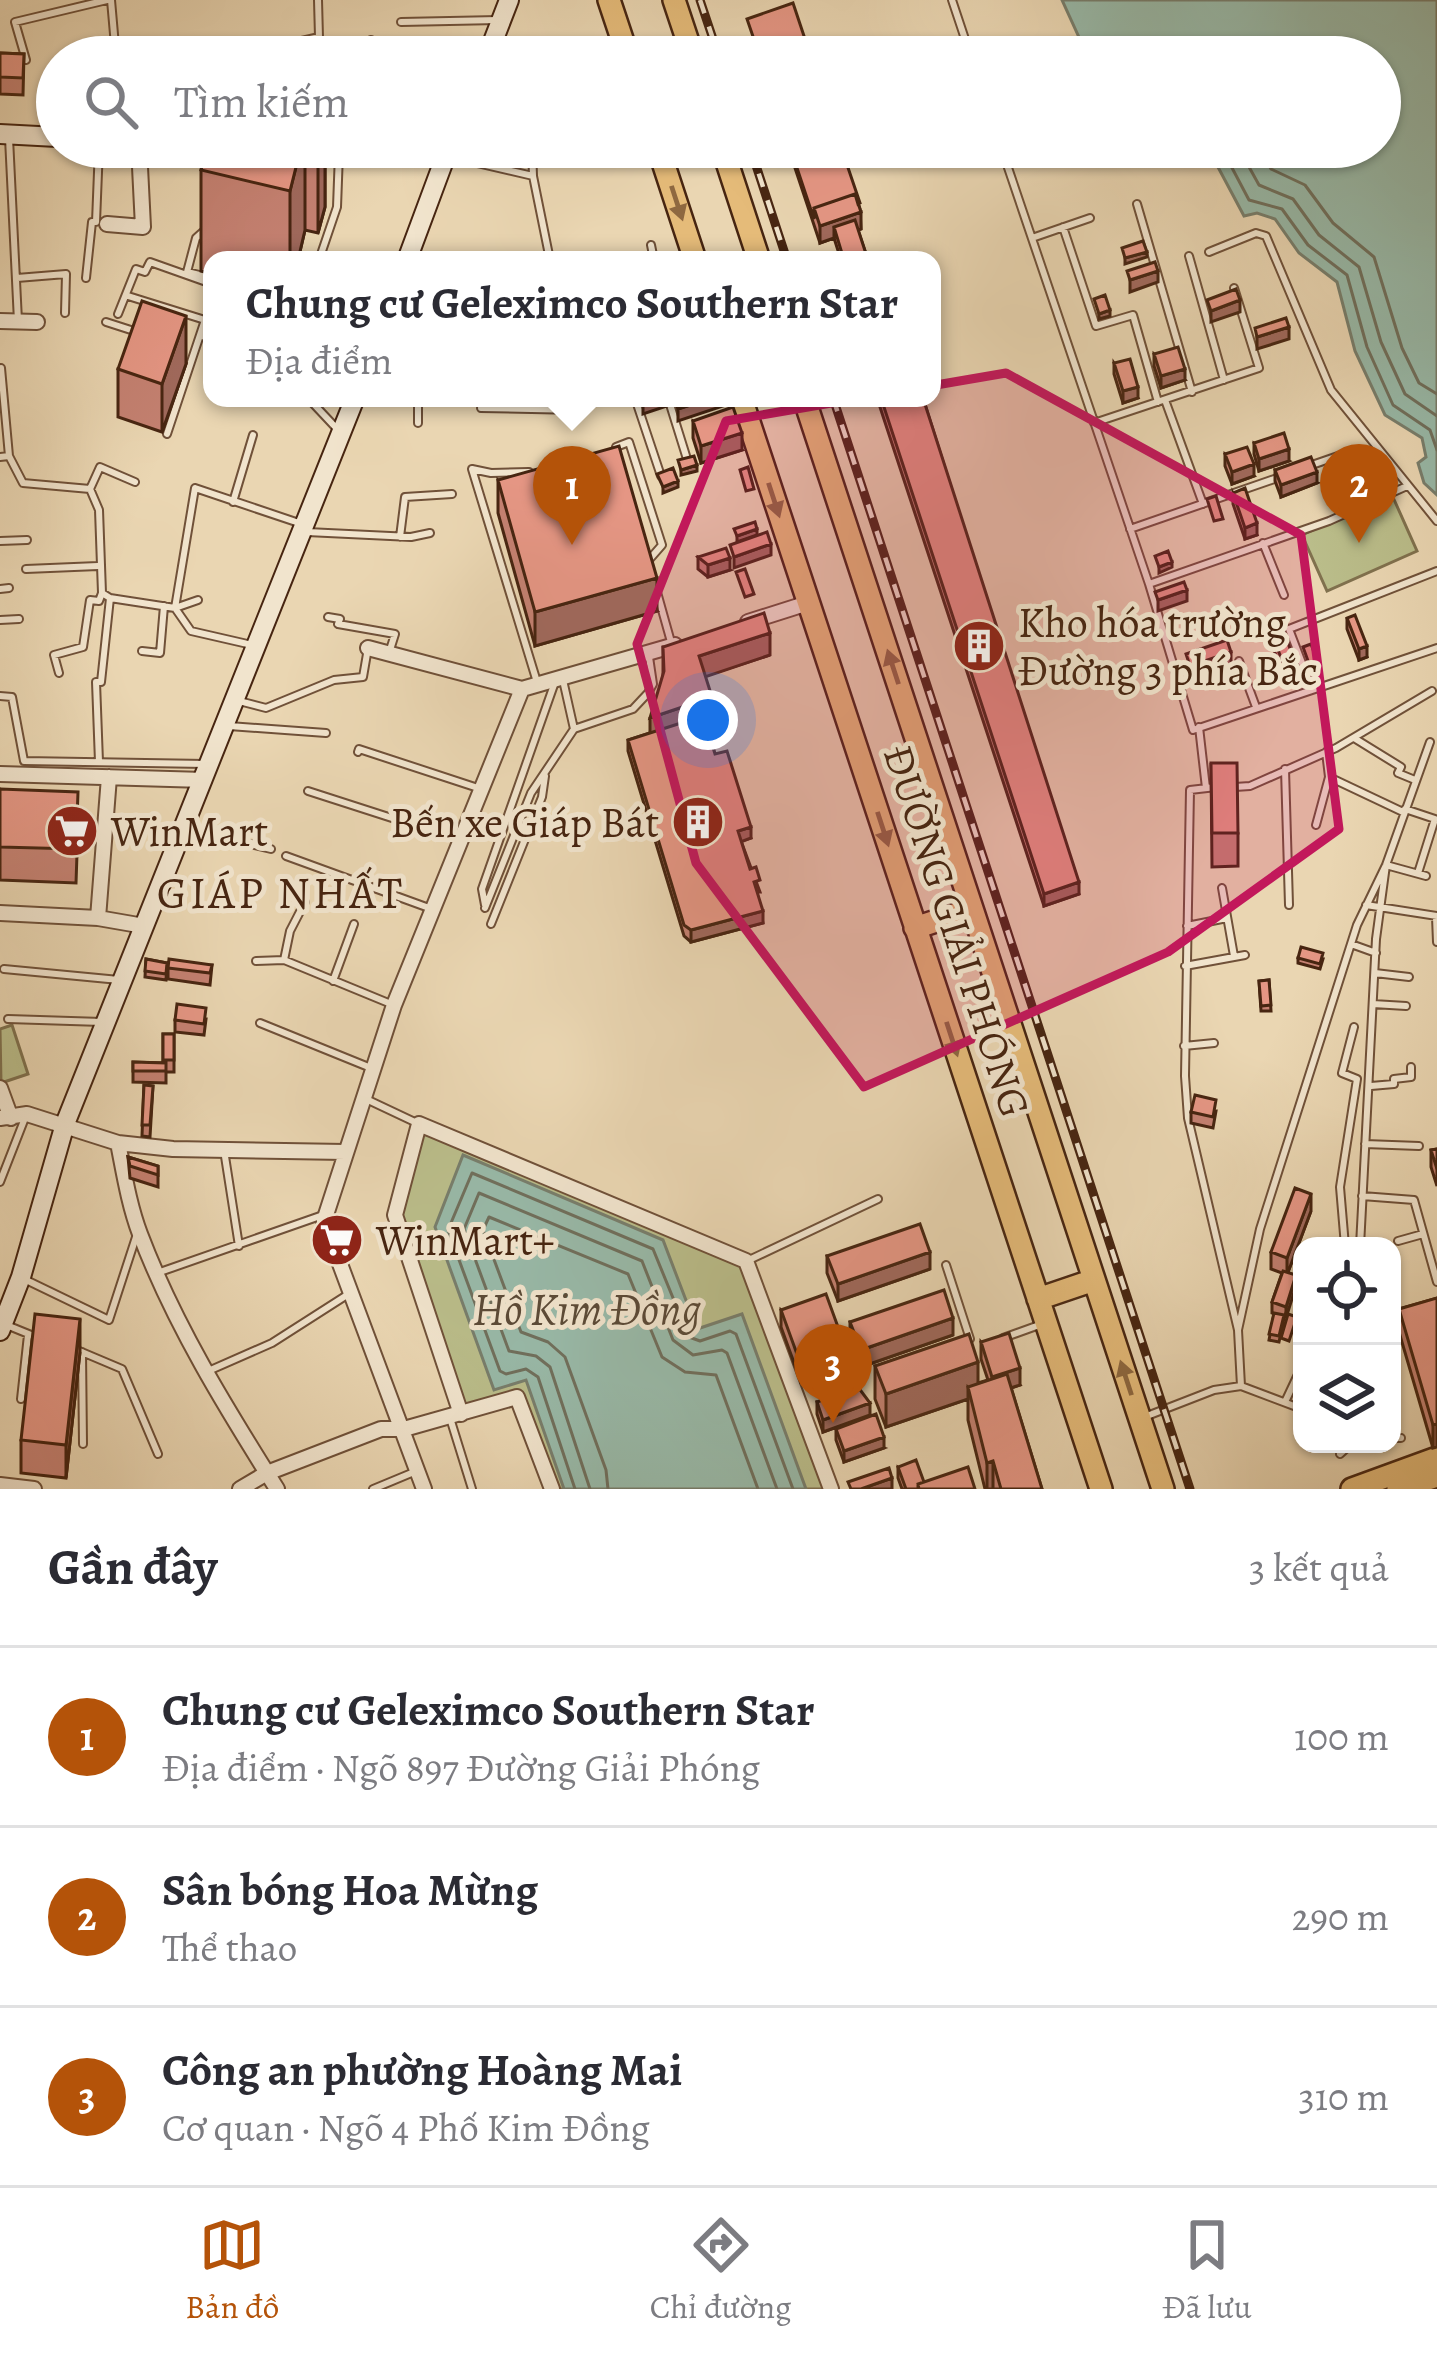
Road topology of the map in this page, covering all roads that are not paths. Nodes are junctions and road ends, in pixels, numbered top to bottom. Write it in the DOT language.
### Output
graph roads {
  1 [pos="109,0"];
  2 [pos="318,0"];
  3 [pos="509,0"];
  4 [pos="610,0"];
  5 [pos="674,0"];
  6 [pos="952,0"];
  7 [pos="501,20"];
  8 [pos="15,22"];
  9 [pos="401,22"];
  10 [pos="0,25"];
  11 [pos="113,36"];
  12 [pos="319,36"];
  13 [pos="495,36"];
  14 [pos="621,36"];
  15 [pos="686,36"];
  16 [pos="964,36"];
  17 [pos="26,60"];
  18 [pos="4,135"];
  19 [pos="36,136"];
  20 [pos="98,168"];
  21 [pos="140,168"];
  22 [pos="338,168"];
  23 [pos="441,168"];
  24 [pos="504,168"];
  25 [pos="533,168"];
  26 [pos="665,168"];
  27 [pos="729,168"];
  28 [pos="1008,168"];
  29 [pos="533,176"];
  30 [pos="316,203"];
  31 [pos="1137,204"];
  32 [pos="337,208"];
  33 [pos="1090,218"];
  34 [pos="216,221"];
  35 [pos="106,224"];
  36 [pos="1063,227"];
  37 [pos="1032,238"];
  38 [pos="651,245"];
  39 [pos="322,251"];
  40 [pos="410,251"];
  41 [pos="548,251"];
  42 [pos="652,251"];
  43 [pos="692,251"];
  44 [pos="756,251"];
  45 [pos="1209,252"];
  46 [pos="1189,256"];
  47 [pos="16,278"];
  48 [pos="86,278"];
  49 [pos="203,278"];
  50 [pos="203,278"];
  51 [pos="1234,288"];
  52 [pos="127,296"];
  53 [pos="65,314"];
  54 [pos="118,314"];
  55 [pos="203,319"];
  56 [pos="0,321"];
  57 [pos="18,321"];
  58 [pos="38,322"];
  59 [pos="106,322"];
  60 [pos="203,326"];
  61 [pos="141,334"];
  62 [pos="200,335"];
  63 [pos="203,336"];
  64 [pos="177,345"];
  65 [pos="195,351"];
  66 [pos="2,368"];
  67 [pos="1224,380"];
  68 [pos="1192,392"];
  69 [pos="1161,401"];
  70 [pos="316,407"];
  71 [pos="352,407"];
  72 [pos="418,407"];
  73 [pos="578,407"];
  74 [pos="638,407"];
  75 [pos="671,407"];
  76 [pos="744,407"];
  77 [pos="807,407"];
  78 [pos="481,409"];
  79 [pos="418,423"];
  80 [pos="1094,423"];
  81 [pos="167,434"];
  82 [pos="341,434"];
  83 [pos="253,435"];
  84 [pos="611,448"];
  85 [pos="1338,456"];
  86 [pos="5,457"];
  87 [pos="687,459"];
  88 [pos="533,472"];
  89 [pos="662,476"];
  90 [pos="135,482"];
  91 [pos="1407,487"];
  92 [pos="90,489"];
  93 [pos="452,494"];
  94 [pos="233,502"];
  95 [pos="1203,503"];
  96 [pos="1437,521"];
  97 [pos="304,528"];
  98 [pos="1130,529"];
  99 [pos="430,533"];
  100 [pos="400,536"];
  101 [pos="27,540"];
  102 [pos="0,542"];
  103 [pos="1263,544"];
  104 [pos="98,566"];
  105 [pos="26,568"];
  106 [pos="1437,571"];
  107 [pos="1149,584"];
  108 [pos="102,593"];
  109 [pos="1283,595"];
  110 [pos="110,598"];
  111 [pos="197,600"];
  112 [pos="808,602"];
  113 [pos="164,606"];
  114 [pos="175,608"];
  115 [pos="328,617"];
  116 [pos="19,619"];
  117 [pos="0,620"];
  118 [pos="740,624"];
  119 [pos="695,639"];
  120 [pos="257,646"];
  121 [pos="672,646"];
  122 [pos="368,648"];
  123 [pos="1437,649"];
  124 [pos="142,651"];
  125 [pos="389,652"];
  126 [pos="648,653"];
  127 [pos="1239,661"];
  128 [pos="59,673"];
  129 [pos="559,681"];
  130 [pos="530,687"];
  131 [pos="1312,689"];
  132 [pos="1432,691"];
  133 [pos="0,696"];
  134 [pos="236,700"];
  135 [pos="1256,707"];
  136 [pos="226,725"];
  137 [pos="574,729"];
  138 [pos="1196,729"];
  139 [pos="326,733"];
  140 [pos="1354,738"];
  141 [pos="1432,745"];
  142 [pos="358,752"];
  143 [pos="1326,752"];
  144 [pos="99,762"];
  145 [pos="1286,769"];
  146 [pos="207,772"];
  147 [pos="546,773"];
  148 [pos="0,774"];
  149 [pos="109,777"];
  150 [pos="1329,777"];
  151 [pos="1416,781"];
  152 [pos="1205,788"];
  153 [pos="481,789"];
  154 [pos="308,791"];
  155 [pos="1404,811"];
  156 [pos="1436,820"];
  157 [pos="1316,825"];
  158 [pos="186,828"];
  159 [pos="460,840"];
  160 [pos="271,849"];
  161 [pos="286,856"];
  162 [pos="1386,865"];
  163 [pos="1222,888"];
  164 [pos="304,902"];
  165 [pos="970,904"];
  166 [pos="1289,905"];
  167 [pos="1366,905"];
  168 [pos="1381,909"];
  169 [pos="432,910"];
  170 [pos="0,914"];
  171 [pos="1437,916"];
  172 [pos="98,918"];
  173 [pos="1227,918"];
  174 [pos="914,922"];
  175 [pos="354,924"];
  176 [pos="491,924"];
  177 [pos="144,926"];
  178 [pos="1187,926"];
  179 [pos="1437,942"];
  180 [pos="1350,944"];
  181 [pos="1376,953"];
  182 [pos="1245,955"];
  183 [pos="1234,956"];
  184 [pos="284,960"];
  185 [pos="256,961"];
  186 [pos="1185,966"];
  187 [pos="4,969"];
  188 [pos="1375,974"];
  189 [pos="1408,977"];
  190 [pos="122,981"];
  191 [pos="333,981"];
  192 [pos="1373,1004"];
  193 [pos="394,1005"];
  194 [pos="1406,1006"];
  195 [pos="8,1019"];
  196 [pos="105,1022"];
  197 [pos="260,1023"];
  198 [pos="1354,1028"];
  199 [pos="1214,1042"];
  200 [pos="1184,1046"];
  201 [pos="1411,1066"];
  202 [pos="371,1068"];
  203 [pos="1370,1086"];
  204 [pos="0,1088"];
  205 [pos="362,1098"];
  206 [pos="12,1117"];
  207 [pos="65,1124"];
  208 [pos="419,1124"];
  209 [pos="118,1143"];
  210 [pos="1365,1144"];
  211 [pos="1419,1146"];
  212 [pos="224,1150"];
  213 [pos="345,1152"];
  214 [pos="0,1182"];
  215 [pos="1363,1196"];
  216 [pos="878,1199"];
  217 [pos="326,1214"];
  218 [pos="138,1229"];
  219 [pos="1423,1234"];
  220 [pos="1344,1237"];
  221 [pos="1361,1237"];
  222 [pos="1401,1240"];
  223 [pos="239,1246"];
  224 [pos="746,1261"];
  225 [pos="946,1264"];
  226 [pos="157,1274"];
  227 [pos="21,1277"];
  228 [pos="1094,1280"];
  229 [pos="1437,1282"];
  230 [pos="350,1293"];
  231 [pos="1038,1299"];
  232 [pos="1045,1323"];
  233 [pos="2,1328"];
  234 [pos="1238,1330"];
  235 [pos="28,1335"];
  236 [pos="46,1340"];
  237 [pos="993,1341"];
  238 [pos="64,1346"];
  239 [pos="973,1348"];
  240 [pos="82,1352"];
  241 [pos="206,1372"];
  242 [pos="1241,1386"];
  243 [pos="1293,1386"];
  244 [pos="21,1400"];
  245 [pos="1286,1402"];
  246 [pos="1293,1405"];
  247 [pos="455,1415"];
  248 [pos="1140,1418"];
  249 [pos="404,1429"];
  250 [pos="83,1444"];
  251 [pos="158,1454"];
  252 [pos="1437,1458"];
  253 [pos="418,1470"];
  254 [pos="267,1473"];
  255 [pos="1437,1476"];
  256 [pos="1096,1482"];
  257 [pos="0,1485"];
  258 [pos="1360,1485"];
  259 [pos="34,1489"];
  260 [pos="240,1489"];
  261 [pos="277,1489"];
  262 [pos="373,1489"];
  263 [pos="424,1489"];
  264 [pos="472,1489"];
  265 [pos="552,1489"];
  266 [pos="831,1489"];
  267 [pos="1163,1489"];
  268 [pos="1398,1489"];
  1 -- 8 [label="lane"];
  1 -- 11 [label="lane"];
  2 -- 12 [label="lane"];
  3 -- 7 [label="main road"];
  4 -- 14 [label="main road"];
  5 -- 15 [label="main road"];
  6 -- 16 [label="lane"];
  7 -- 9 [label="lane"];
  7 -- 13 [label="main road"];
  8 -- 10 [label="lane"];
  8 -- 17 [label="lane"];
  18 -- 19 [label="main road"];
  18 -- 47 [label="lane"];
  20 -- 48 [label="lane"];
  21 -- 35 [label="street"];
  22 -- 32 [label="lane"];
  23 -- 40 [label="main road"];
  24 -- 29 [label="lane"];
  25 -- 29 [label="lane"];
  26 -- 43 [label="main road, one-way"];
  27 -- 44 [label="main road"];
  28 -- 37 [label="lane"];
  29 -- 41 [label="lane"];
  30 -- 32 [label="lane"];
  31 -- 68 [label="lane"];
  32 -- 39 [label="lane"];
  33 -- 36 [label="lane"];
  34 -- 49 [label="lane"];
  36 -- 37 [label="lane"];
  36 -- 69 [label="lane"];
  37 -- 80 [label="lane"];
  38 -- 42 [label="lane"];
  45 -- 91 [label="lane"];
  46 -- 67 [label="lane"];
  47 -- 53 [label="lane"];
  47 -- 57 [label="lane"];
  50 -- 52 [label="lane"];
  51 -- 67 [label="lane"];
  52 -- 54 [label="lane"];
  52 -- 55 [label="lane"];
  56 -- 57 [label="street"];
  57 -- 58 [label="street"];
  59 -- 61 [label="lane"];
  60 -- 62 [label="lane"];
  62 -- 63 [label="lane"];
  62 -- 65 [label="lane"];
  64 -- 65 [label="lane"];
  65 -- 81 [label="lane"];
  66 -- 86 [label="lane"];
  67 -- 68 [label="lane"];
  68 -- 69 [label="lane"];
  69 -- 80 [label="lane"];
  69 -- 95 [label="lane"];
  70 -- 82 [label="lane"];
  71 -- 82 [label="main road"];
  72 -- 79 [label="lane"];
  73 -- 78 [label="lane"];
  74 -- 89 [label="lane"];
  75 -- 87 [label="lane"];
  76 -- 112 [label="main road, ĐƯỜNG GIẢI PHÓNG, one-way"];
  165 -- 77 [label="main road, ĐƯỜNG GIẢI PHÓNG, one-way"];
  80 -- 98 [label="lane"];
  82 -- 97 [label="main road"];
  83 -- 94 [label="lane"];
  84 -- 121 [label="lane"];
  85 -- 95 [label="lane"];
  86 -- 92 [label="lane"];
  88 -- 130 [label="lane"];
  90 -- 92 [label="lane"];
  91 -- 96 [label="lane"];
  91 -- 103 [label="lane"];
  92 -- 104 [label="lane"];
  93 -- 100 [label="lane"];
  94 -- 97 [label="lane"];
  94 -- 114 [label="lane"];
  95 -- 98 [label="lane"];
  97 -- 100 [label="lane"];
  97 -- 120 [label="main road"];
  98 -- 107 [label="lane"];
  99 -- 100 [label="lane"];
  101 -- 102 [label="lane"];
  103 -- 107 [label="lane"];
  103 -- 109 [label="lane"];
  104 -- 105 [label="lane"];
  104 -- 108 [label="lane"];
  106 -- 131 [label="lane"];
  107 -- 138 [label="lane"];
  108 -- 110 [label="lane"];
  108 -- 128 [label="lane"];
  110 -- 113 [label="lane"];
  110 -- 144 [label="lane"];
  111 -- 114 [label="lane"];
  112 -- 118 [label="street"];
  112 -- 174 [label="main road, ĐƯỜNG GIẢI PHÓNG, one-way"];
  113 -- 114 [label="lane"];
  113 -- 124 [label="lane"];
  114 -- 120 [label="lane"];
  115 -- 125 [label="lane"];
  116 -- 117 [label="lane"];
  119 -- 121 [label="street"];
  120 -- 134 [label="main road"];
  121 -- 126 [label="street"];
  122 -- 125 [label="street"];
  122 -- 134 [label="lane"];
  123 -- 131 [label="lane"];
  125 -- 130 [label="street"];
  126 -- 129 [label="street"];
  126 -- 137 [label="lane"];
  127 -- 135 [label="lane"];
  129 -- 130 [label="street"];
  129 -- 137 [label="lane"];
  129 -- 147 [label="lane"];
  130 -- 153 [label="street"];
  131 -- 135 [label="lane"];
  132 -- 140 [label="lane"];
  133 -- 144 [label="lane"];
  134 -- 136 [label="main road"];
  135 -- 138 [label="lane"];
  136 -- 139 [label="lane"];
  136 -- 146 [label="main road"];
  137 -- 147 [label="lane"];
  138 -- 152 [label="lane"];
  140 -- 143 [label="lane"];
  140 -- 151 [label="lane"];
  141 -- 151 [label="lane"];
  142 -- 153 [label="lane"];
  143 -- 145 [label="lane"];
  143 -- 150 [label="lane"];
  144 -- 146 [label="lane"];
  145 -- 152 [label="lane"];
  145 -- 166 [label="lane"];
  146 -- 149 [label="street"];
  146 -- 158 [label="main road"];
  147 -- 176 [label="lane"];
  148 -- 149 [label="street"];
  149 -- 172 [label="street"];
  150 -- 155 [label="lane"];
  150 -- 157 [label="lane"];
  151 -- 155 [label="lane"];
  152 -- 178 [label="lane"];
  153 -- 159 [label="street"];
  154 -- 159 [label="lane"];
  155 -- 156 [label="lane"];
  155 -- 162 [label="lane"];
  156 -- 162 [label="lane"];
  158 -- 160 [label="lane"];
  158 -- 177 [label="main road"];
  159 -- 169 [label="street"];
  161 -- 169 [label="lane"];
  162 -- 167 [label="lane"];
  162 -- 168 [label="lane"];
  163 -- 173 [label="lane"];
  164 -- 184 [label="lane"];
  165 -- 174 [label="main road"];
  165 -- 228 [label="main road, ĐƯỜNG GIẢI PHÓNG"];
  167 -- 168 [label="lane"];
  167 -- 180 [label="lane"];
  168 -- 171 [label="lane"];
  168 -- 181 [label="lane"];
  169 -- 193 [label="street"];
  170 -- 172 [label="street"];
  171 -- 179 [label="lane"];
  172 -- 177 [label="street"];
  173 -- 178 [label="lane"];
  173 -- 183 [label="lane"];
  174 -- 231 [label="main road, ĐƯỜNG GIẢI PHÓNG, one-way"];
  175 -- 191 [label="lane"];
  177 -- 190 [label="main road"];
  178 -- 186 [label="lane"];
  180 -- 181 [label="lane"];
  180 -- 234 [label="lane"];
  181 -- 188 [label="lane"];
  182 -- 183 [label="lane"];
  183 -- 186 [label="lane"];
  184 -- 185 [label="lane"];
  184 -- 191 [label="lane"];
  186 -- 200 [label="lane"];
  187 -- 190 [label="lane"];
  188 -- 189 [label="lane"];
  188 -- 192 [label="lane"];
  190 -- 196 [label="main road"];
  191 -- 193 [label="lane"];
  192 -- 194 [label="lane"];
  192 -- 203 [label="lane"];
  193 -- 202 [label="street"];
  195 -- 196 [label="lane"];
  196 -- 207 [label="main road"];
  197 -- 202 [label="lane"];
  198 -- 220 [label="lane"];
  199 -- 200 [label="lane"];
  200 -- 234 [label="lane"];
  201 -- 203 [label="lane"];
  202 -- 205 [label="street"];
  203 -- 210 [label="lane"];
  204 -- 206 [label="street"];
  205 -- 208 [label="lane"];
  205 -- 213 [label="street"];
  206 -- 207 [label="street"];
  206 -- 214 [label="lane"];
  207 -- 209 [label="street"];
  207 -- 227 [label="main road"];
  208 -- 224 [label="street"];
  208 -- 247 [label="street"];
  209 -- 212 [label="street"];
  209 -- 218 [label="street"];
  210 -- 211 [label="lane"];
  210 -- 215 [label="lane"];
  212 -- 213 [label="street"];
  212 -- 223 [label="lane"];
  213 -- 217 [label="street"];
  215 -- 219 [label="lane"];
  215 -- 221 [label="lane"];
  216 -- 224 [label="lane"];
  217 -- 223 [label="lane"];
  217 -- 230 [label="street"];
  218 -- 226 [label="street"];
  218 -- 227 [label="lane"];
  219 -- 222 [label="lane"];
  219 -- 229 [label="lane"];
  223 -- 226 [label="lane"];
  224 -- 266 [label="street"];
  225 -- 239 [label="lane"];
  226 -- 241 [label="street"];
  227 -- 233 [label="main road"];
  228 -- 231 [label="main road"];
  248 -- 228 [label="main road, ĐƯỜNG GIẢI PHÓNG, one-way"];
  230 -- 241 [label="lane"];
  230 -- 249 [label="street"];
  231 -- 232 [label="main road, ĐƯỜNG GIẢI PHÓNG"];
  232 -- 237 [label="lane"];
  232 -- 256 [label="main road, ĐƯỜNG GIẢI PHÓNG"];
  233 -- 235 [label="lane"];
  234 -- 242 [label="lane"];
  235 -- 236 [label="lane"];
  235 -- 244 [label="lane"];
  238 -- 240 [label="lane"];
  240 -- 250 [label="lane"];
  240 -- 251 [label="lane"];
  241 -- 254 [label="street"];
  242 -- 245 [label="lane"];
  242 -- 248 [label="lane"];
  243 -- 245 [label="lane"];
  245 -- 246 [label="lane"];
  247 -- 249 [label="street"];
  247 -- 264 [label="lane"];
  247 -- 265 [label="street"];
  248 -- 267 [label="main road, ĐƯỜNG GIẢI PHÓNG"];
  249 -- 253 [label="street"];
  249 -- 254 [label="street"];
  252 -- 258 [label="main road"];
  253 -- 262 [label="lane"];
  253 -- 263 [label="street"];
  254 -- 260 [label="street"];
  254 -- 261 [label="street"];
  255 -- 268 [label="main road"];
  257 -- 259 [label="street"];
}
